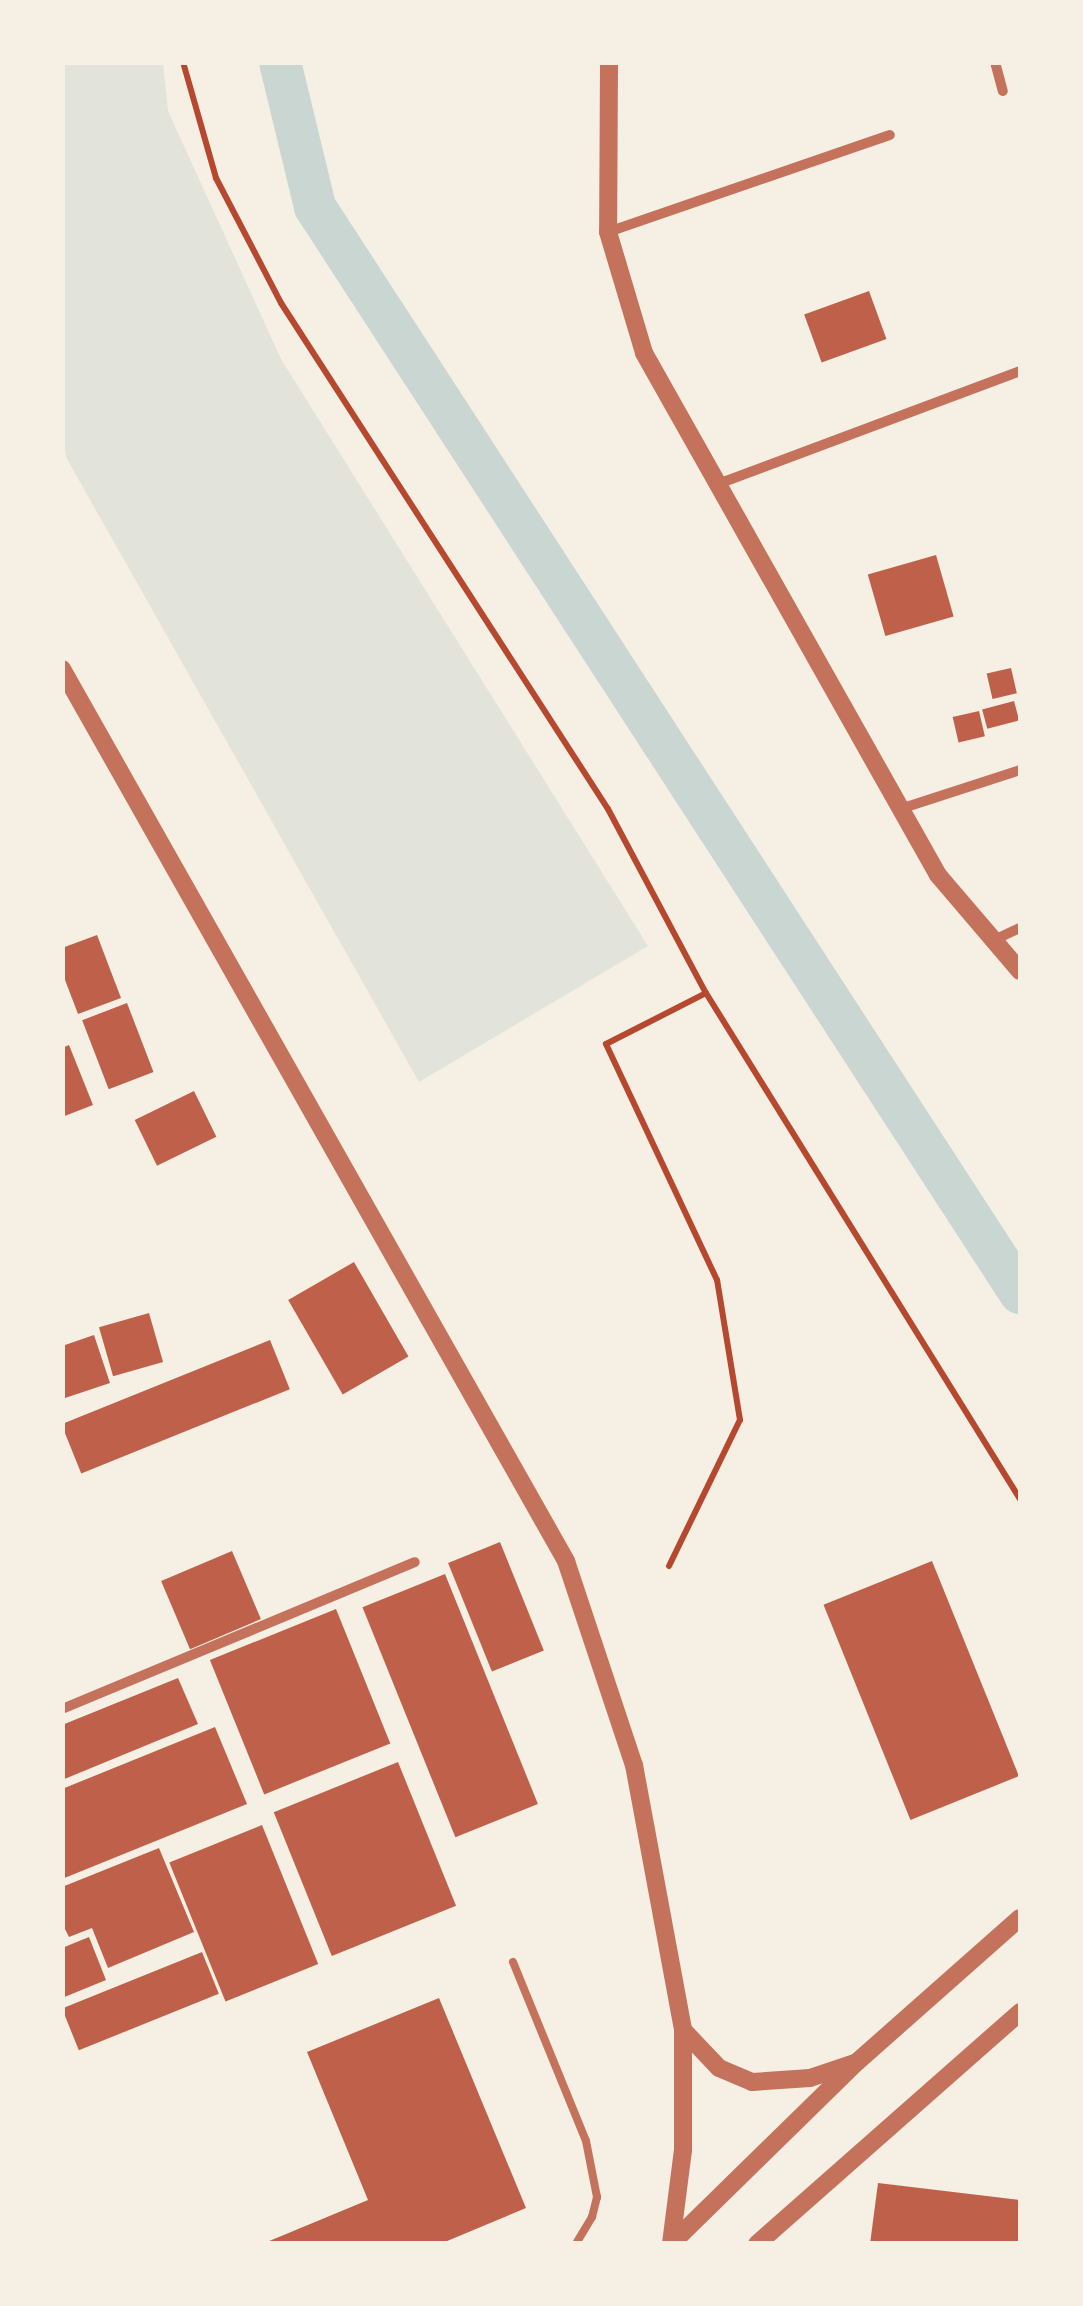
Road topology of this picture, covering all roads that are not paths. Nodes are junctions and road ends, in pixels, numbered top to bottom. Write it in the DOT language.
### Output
graph roads {
  1 [pos="610,62"];
  2 [pos="994,62"];
  3 [pos="1002,91"];
  4 [pos="890,136"];
  5 [pos="608,232"];
  6 [pos="1020,370"];
  7 [pos="718,484"];
  8 [pos="62,669"];
  9 [pos="1020,770"];
  10 [pos="900,809"];
  11 [pos="1020,928"];
  12 [pos="994,940"];
  13 [pos="1020,972"];
  14 [pos="414,1562"];
  15 [pos="62,1709"];
  16 [pos="1020,1918"];
  17 [pos="513,1962"];
  18 [pos="1020,2012"];
  19 [pos="682,2030"];
  20 [pos="858,2062"];
  21 [pos="576,2244"];
  22 [pos="671,2244"];
  23 [pos="757,2244"];
  1 -- 5 [label="street"];
  2 -- 3 [label="street"];
  4 -- 5 [label="street"];
  5 -- 7 [label="street"];
  6 -- 7 [label="street"];
  7 -- 10 [label="street"];
  8 -- 19 [label="street"];
  9 -- 10 [label="street"];
  10 -- 12 [label="street"];
  11 -- 12 [label="street"];
  12 -- 13 [label="street"];
  14 -- 15 [label="street"];
  16 -- 20 [label="street"];
  17 -- 21 [label="lane"];
  18 -- 23 [label="street"];
  19 -- 20 [label="street"];
  19 -- 22 [label="street"];
  20 -- 22 [label="street"];
}
